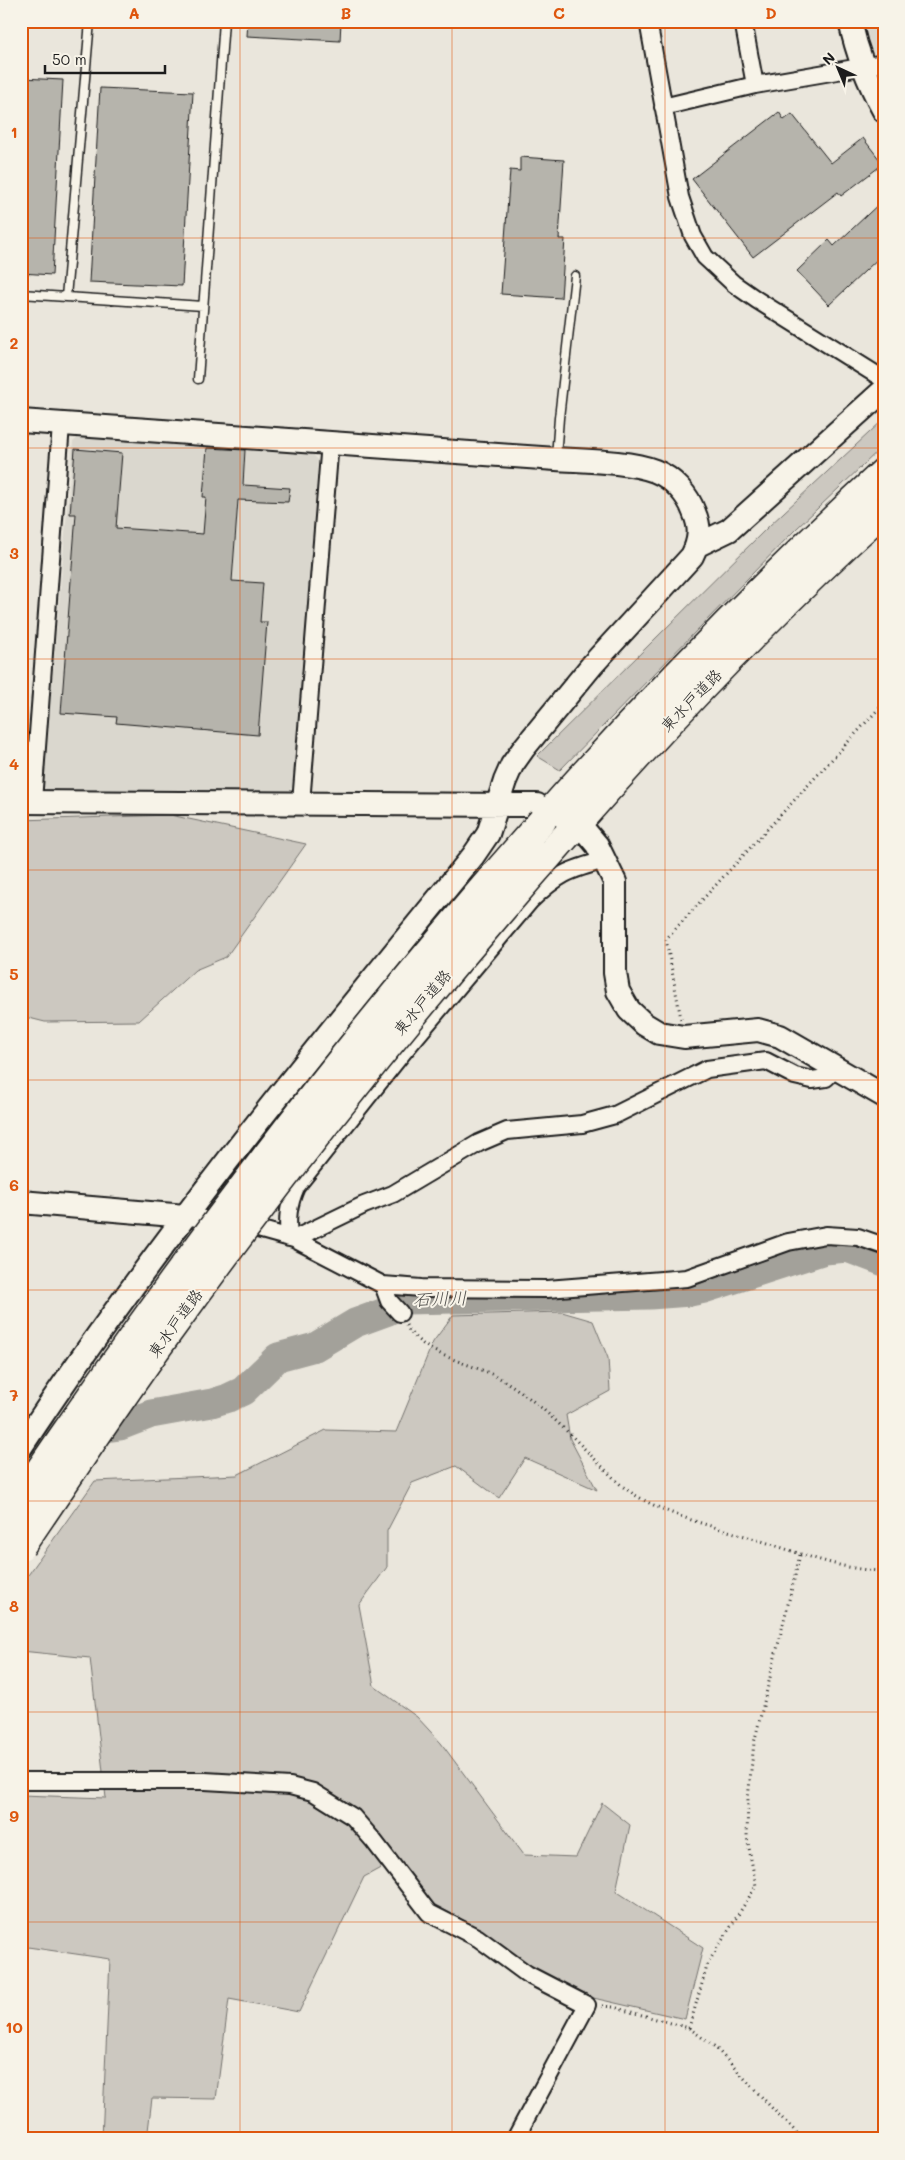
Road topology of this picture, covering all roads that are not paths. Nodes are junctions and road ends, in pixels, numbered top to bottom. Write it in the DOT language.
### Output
graph roads {
  1 [pos="90,21"];
  2 [pos="224,21"];
  3 [pos="648,21"];
  4 [pos="743,21"];
  5 [pos="850,21"];
  6 [pos="873,65"];
  7 [pos="755,85"];
  8 [pos="663,107"];
  9 [pos="884,111"];
  10 [pos="575,276"];
  11 [pos="21,294"];
  12 [pos="66,297"];
  13 [pos="203,306"];
  14 [pos="198,379"];
  15 [pos="882,383"];
  16 [pos="21,421"];
  17 [pos="61,424"];
  18 [pos="330,442"];
  19 [pos="556,459"];
  20 [pos="884,472"];
  21 [pos="884,510"];
  22 [pos="698,545"];
  23 [pos="27,801"];
  24 [pos="301,803"];
  25 [pos="497,804"];
  26 [pos="539,813"];
  27 [pos="576,833"];
  28 [pos="605,860"];
  29 [pos="836,1068"];
  30 [pos="884,1096"];
  31 [pos="21,1202"];
  32 [pos="184,1216"];
  33 [pos="291,1238"];
  34 [pos="884,1246"];
  35 [pos="383,1285"];
  36 [pos="394,1307"];
  37 [pos="21,1446"];
  38 [pos="21,1498"];
  39 [pos="21,1546"];
  40 [pos="21,1781"];
  41 [pos="514,2139"];
  1 -- 12 [label="lane"];
  2 -- 13 [label="lane"];
  3 -- 8 [label="street"];
  4 -- 7 [label="street"];
  5 -- 6 [label="street"];
  6 -- 7 [label="street"];
  6 -- 9 [label="street"];
  7 -- 8 [label="street"];
  8 -- 15 [label="street"];
  10 -- 19 [label="lane"];
  11 -- 12 [label="lane"];
  12 -- 13 [label="lane"];
  13 -- 14 [label="lane"];
  15 -- 22 [label="street"];
  16 -- 17 [label="street"];
  17 -- 18 [label="street"];
  17 -- 23 [label="street"];
  18 -- 19 [label="street"];
  18 -- 24 [label="street"];
  19 -- 22 [label="street"];
  20 -- 26 [label="highway, 東水戸道路"];
  21 -- 27 [label="highway, 東水戸道路"];
  22 -- 25 [label="street"];
  23 -- 24 [label="street"];
  24 -- 25 [label="street"];
  25 -- 26 [label="street"];
  25 -- 32 [label="street"];
  26 -- 38 [label="highway, 東水戸道路, bridge"];
  27 -- 28 [label="street"];
  27 -- 39 [label="highway, 東水戸道路, bridge"];
  28 -- 29 [label="street"];
  28 -- 33 [label="street"];
  29 -- 30 [label="street"];
  29 -- 33 [label="street"];
  31 -- 32 [label="street"];
  32 -- 33 [label="street"];
  32 -- 37 [label="street"];
  33 -- 35 [label="street"];
  34 -- 35 [label="street"];
  35 -- 36 [label="street"];
  40 -- 41 [label="street"];
}
